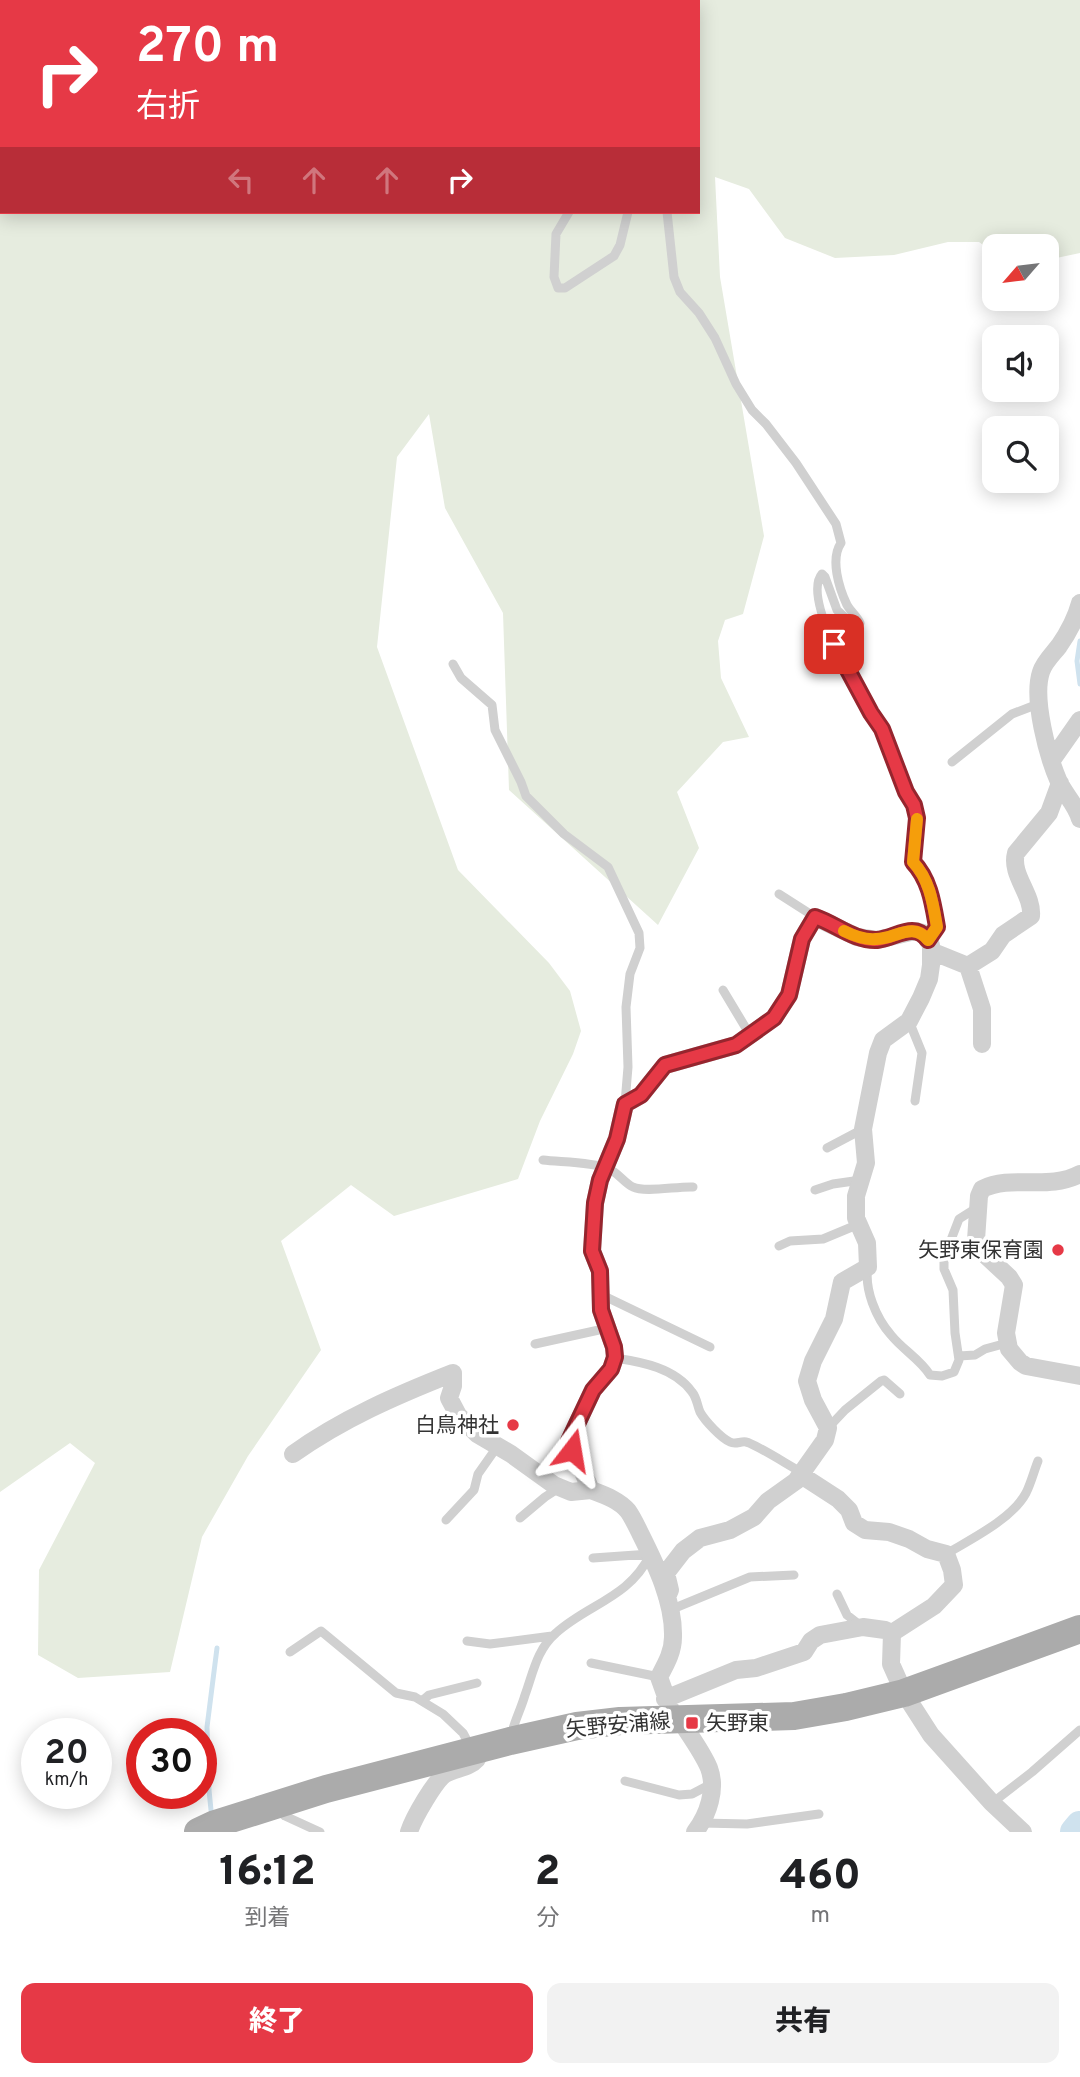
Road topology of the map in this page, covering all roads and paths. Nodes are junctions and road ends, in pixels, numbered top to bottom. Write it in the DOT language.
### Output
graph roads {
  1 [pos="568,214"];
  2 [pos="628,214"];
  3 [pos="667,214"];
  4 [pos="1080,603"];
  5 [pos="453,664"];
  6 [pos="1038,704"];
  7 [pos="1080,720"];
  8 [pos="1052,761"];
  9 [pos="952,762"];
  10 [pos="1060,783"];
  11 [pos="1080,820"];
  12 [pos="779,894"];
  13 [pos="815,917"];
  14 [pos="929,946"];
  15 [pos="968,966"];
  16 [pos="723,990"];
  17 [pos="909,1021"];
  18 [pos="750,1035"];
  19 [pos="982,1044"];
  20 [pos="915,1101"];
  21 [pos="625,1104"];
  22 [pos="863,1129"];
  23 [pos="827,1148"];
  24 [pos="542,1160"];
  25 [pos="605,1167"];
  26 [pos="1078,1178"];
  27 [pos="860,1180"];
  28 [pos="693,1187"];
  29 [pos="815,1190"];
  30 [pos="978,1207"];
  31 [pos="859,1224"];
  32 [pos="779,1246"];
  33 [pos="869,1267"];
  34 [pos="602,1295"];
  35 [pos="608,1328"];
  36 [pos="1007,1343"];
  37 [pos="535,1344"];
  38 [pos="710,1347"];
  39 [pos="959,1356"];
  40 [pos="615,1357"];
  41 [pos="1080,1376"];
  42 [pos="900,1394"];
  43 [pos="828,1428"];
  44 [pos="497,1447"];
  45 [pos="293,1454"];
  46 [pos="1038,1461"];
  47 [pos="802,1474"];
  48 [pos="559,1488"];
  49 [pos="591,1490"];
  50 [pos="520,1518"];
  51 [pos="446,1520"];
  52 [pos="650,1554"];
  53 [pos="946,1554"];
  54 [pos="593,1558"];
  55 [pos="794,1576"];
  56 [pos="837,1594"];
  57 [pos="669,1603"];
  58 [pos="863,1628"];
  59 [pos="1080,1629"];
  60 [pos="892,1633"];
  61 [pos="552,1636"];
  62 [pos="467,1642"];
  63 [pos="290,1652"];
  64 [pos="590,1663"];
  65 [pos="659,1677"];
  66 [pos="477,1683"];
  67 [pos="904,1693"];
  68 [pos="422,1701"];
  69 [pos="673,1713"];
  70 [pos="1080,1730"];
  71 [pos="490,1746"];
  72 [pos="625,1782"];
  73 [pos="711,1784"];
  74 [pos="992,1802"];
  75 [pos="273,1806"];
  76 [pos="819,1814"];
  77 [pos="698,1828"];
  78 [pos="201,1831"];
  79 [pos="320,1832"];
  80 [pos="409,1832"];
  81 [pos="1023,1832"];
  1 -- 2 [label="lane"];
  3 -- 14 [label="lane"];
  4 -- 6 [label="street"];
  5 -- 21 [label="lane"];
  6 -- 8 [label="street"];
  6 -- 9 [label="lane"];
  7 -- 8 [label="street"];
  8 -- 10 [label="street"];
  10 -- 11 [label="street"];
  10 -- 15 [label="street"];
  12 -- 13 [label="lane"];
  13 -- 14 [label="street"];
  13 -- 18 [label="street"];
  14 -- 15 [label="street"];
  14 -- 17 [label="street"];
  15 -- 19 [label="street"];
  16 -- 18 [label="lane"];
  17 -- 20 [label="lane"];
  17 -- 22 [label="street"];
  18 -- 21 [label="street"];
  21 -- 25 [label="street"];
  22 -- 23 [label="lane"];
  22 -- 27 [label="street"];
  24 -- 25 [label="lane"];
  25 -- 28 [label="lane"];
  25 -- 34 [label="street"];
  26 -- 30 [label="street"];
  27 -- 29 [label="lane"];
  27 -- 31 [label="street"];
  30 -- 36 [label="street"];
  30 -- 39 [label="lane"];
  31 -- 32 [label="lane"];
  31 -- 33 [label="street"];
  33 -- 39 [label="lane"];
  33 -- 43 [label="street"];
  34 -- 35 [label="street"];
  34 -- 38 [label="lane"];
  35 -- 37 [label="lane"];
  35 -- 40 [label="street"];
  36 -- 39 [label="lane"];
  36 -- 41 [label="street"];
  40 -- 47 [label="lane"];
  40 -- 49 [label="street"];
  42 -- 43 [label="lane"];
  43 -- 47 [label="street"];
  44 -- 45 [label="street"];
  44 -- 48 [label="street"];
  44 -- 51 [label="lane"];
  46 -- 53 [label="lane"];
  47 -- 53 [label="street"];
  47 -- 57 [label="street"];
  48 -- 49 [label="street"];
  48 -- 50 [label="lane"];
  49 -- 52 [label="street"];
  52 -- 54 [label="lane"];
  52 -- 57 [label="street"];
  52 -- 61 [label="lane"];
  53 -- 60 [label="street"];
  55 -- 57 [label="lane"];
  56 -- 58 [label="lane"];
  57 -- 65 [label="street"];
  58 -- 60 [label="street"];
  58 -- 69 [label="street"];
  59 -- 67 [label="main road, 矢野安浦線"];
  60 -- 67 [label="street"];
  61 -- 62 [label="lane"];
  61 -- 71 [label="lane"];
  63 -- 68 [label="lane"];
  64 -- 65 [label="lane"];
  65 -- 69 [label="street"];
  66 -- 68 [label="lane"];
  67 -- 69 [label="main road, 矢野安浦線"];
  67 -- 74 [label="street"];
  68 -- 71 [label="lane"];
  69 -- 71 [label="main road, 矢野安浦線"];
  69 -- 73 [label="street"];
  70 -- 74 [label="lane"];
  71 -- 75 [label="main road, 矢野安浦線"];
  71 -- 80 [label="street"];
  72 -- 73 [label="lane"];
  73 -- 77 [label="street"];
  74 -- 81 [label="street"];
  75 -- 78 [label="main road, 矢野安浦線"];
  75 -- 79 [label="lane"];
  76 -- 77 [label="lane"];
}
